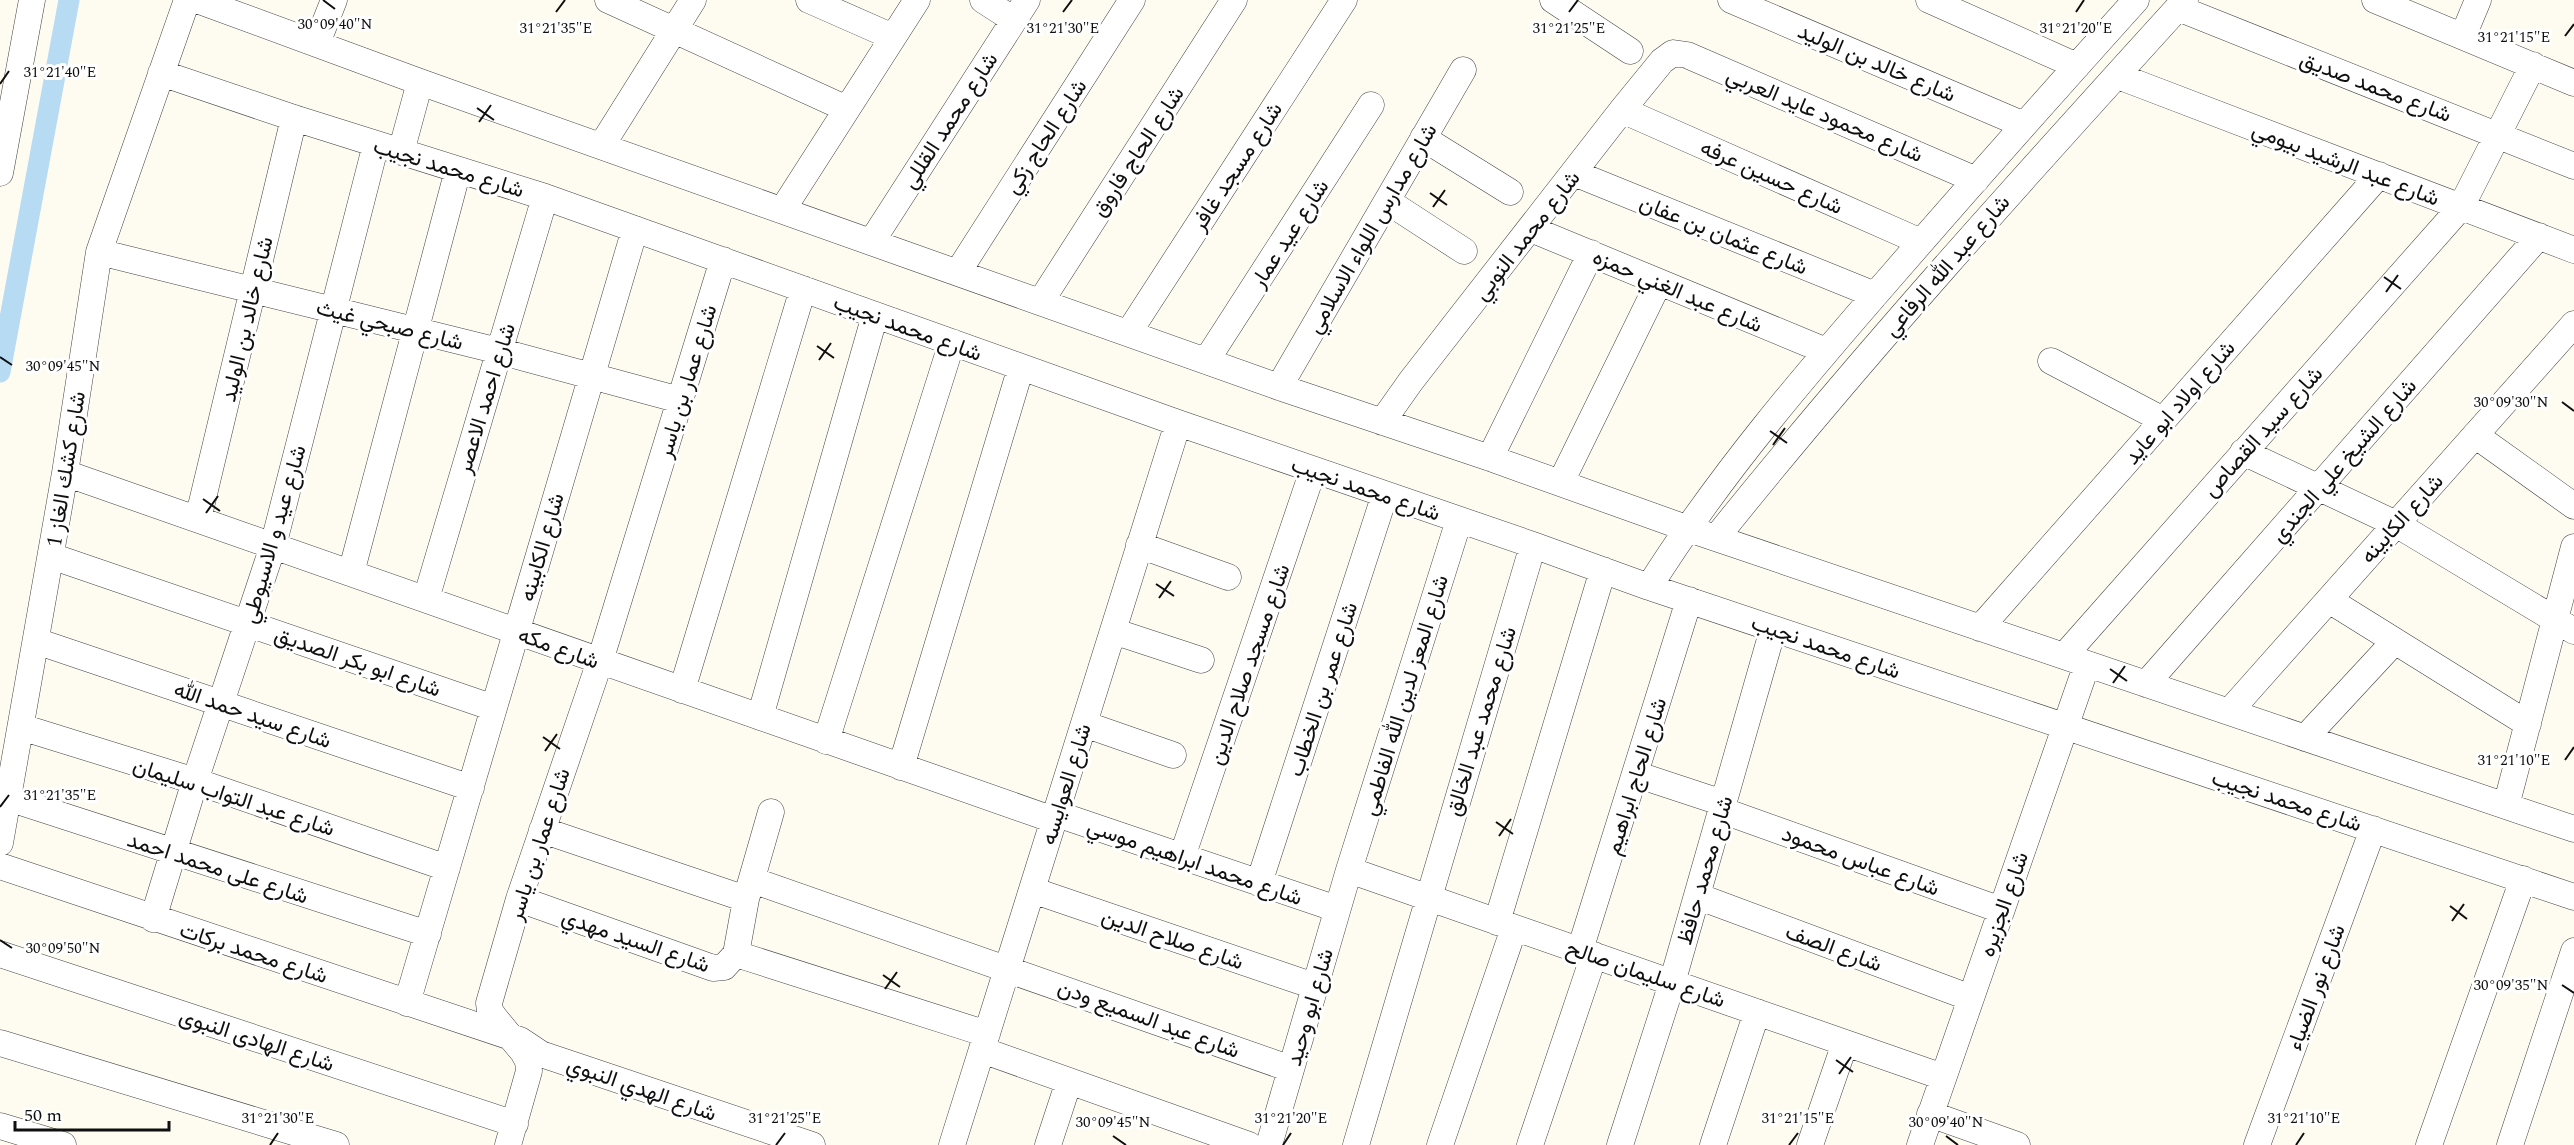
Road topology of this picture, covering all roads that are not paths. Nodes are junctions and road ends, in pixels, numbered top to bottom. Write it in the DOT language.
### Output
graph roads {
  1 [pos="32,0"];
  2 [pos="187,0"];
  3 [pos="197,0"];
  4 [pos="334,0"];
  5 [pos="608,0"];
  6 [pos="693,0"];
  7 [pos="808,0"];
  8 [pos="917,0"];
  9 [pos="983,0"];
  10 [pos="1132,0"];
  11 [pos="1234,0"];
  12 [pos="1344,0"];
  13 [pos="1553,0"];
  14 [pos="1731,0"];
  15 [pos="1929,0"];
  16 [pos="2136,0"];
  17 [pos="2375,0"];
  18 [pos="2478,0"];
  19 [pos="2181,4"];
  20 [pos="1021,10"];
  21 [pos="674,30"];
  22 [pos="2463,36"];
  23 [pos="893,37"];
  24 [pos="317,43"];
  25 [pos="1630,51"];
  26 [pos="1673,52"];
  27 [pos="2533,65"];
  28 [pos="2077,66"];
  29 [pos="1463,70"];
  30 [pos="161,73"];
  31 [pos="2118,76"];
  32 [pos="420,82"];
  33 [pos="2574,83"];
  34 [pos="1371,105"];
  35 [pos="847,109"];
  36 [pos="1622,110"];
  37 [pos="294,118"];
  38 [pos="2024,124"];
  39 [pos="2498,134"];
  40 [pos="1423,138"];
  41 [pos="376,144"];
  42 [pos="602,145"];
  43 [pos="402,152"];
  44 [pos="2574,166"];
  45 [pos="458,170"];
  46 [pos="0,173"];
  47 [pos="1574,173"];
  48 [pos="2379,175"];
  49 [pos="1976,180"];
  50 [pos="1510,192"];
  51 [pos="545,197"];
  52 [pos="1387,201"];
  53 [pos="2462,207"];
  54 [pos="783,209"];
  55 [pos="635,229"];
  56 [pos="1531,229"];
  57 [pos="2539,236"];
  58 [pos="872,241"];
  59 [pos="1921,242"];
  60 [pos="2574,250"];
  61 [pos="1464,251"];
  62 [pos="99,252"];
  63 [pos="1592,253"];
  64 [pos="723,260"];
  65 [pos="958,272"];
  66 [pos="1659,282"];
  67 [pos="803,289"];
  68 [pos="253,291"];
  69 [pos="1875,295"];
  70 [pos="1041,301"];
  71 [pos="334,311"];
  72 [pos="875,315"];
  73 [pos="2574,324"];
  74 [pos="415,330"];
  75 [pos="1129,332"];
  76 [pos="952,342"];
  77 [pos="499,351"];
  78 [pos="1826,351"];
  79 [pos="1206,361"];
  80 [pos="2051,361"];
  81 [pos="1021,367"];
  82 [pos="591,375"];
  83 [pos="1279,387"];
  84 [pos="680,400"];
  85 [pos="2163,420"];
  86 [pos="1382,422"];
  87 [pos="1178,423"];
  88 [pos="2475,435"];
  89 [pos="2243,452"];
  90 [pos="1490,458"];
  91 [pos="1313,470"];
  92 [pos="65,473"];
  93 [pos="1561,482"];
  94 [pos="2320,487"];
  95 [pos="1384,494"];
  96 [pos="2574,506"];
  97 [pos="198,519"];
  98 [pos="1459,520"];
  99 [pos="2396,524"];
  100 [pos="1686,528"];
  101 [pos="1716,538"];
  102 [pos="1139,545"];
  103 [pos="1533,545"];
  104 [pos="273,546"];
  105 [pos="2574,547"];
  106 [pos="51,555"];
  107 [pos="1603,570"];
  108 [pos="351,573"];
  109 [pos="1228,577"];
  110 [pos="1649,587"];
  111 [pos="426,599"];
  112 [pos="1689,600"];
  113 [pos="2329,600"];
  114 [pos="248,622"];
  115 [pos="2565,624"];
  116 [pos="1773,628"];
  117 [pos="1980,628"];
  118 [pos="516,631"];
  119 [pos="1113,631"];
  120 [pos="36,641"];
  121 [pos="2394,642"];
  122 [pos="1201,660"];
  123 [pos="2075,660"];
  124 [pos="600,661"];
  125 [pos="2146,684"];
  126 [pos="682,690"];
  127 [pos="221,703"];
  128 [pos="494,708"];
  129 [pos="2229,712"];
  130 [pos="760,717"];
  131 [pos="1084,724"];
  132 [pos="2528,724"];
  133 [pos="2065,726"];
  134 [pos="21,727"];
  135 [pos="2306,738"];
  136 [pos="826,741"];
  137 [pos="1173,755"];
  138 [pos="901,767"];
  139 [pos="1635,774"];
  140 [pos="195,782"];
  141 [pos="471,788"];
  142 [pos="8,798"];
  143 [pos="1722,806"];
  144 [pos="2506,806"];
  145 [pos="771,812"];
  146 [pos="1054,817"];
  147 [pos="2373,829"];
  148 [pos="2574,829"];
  149 [pos="542,830"];
  150 [pos="0,843"];
  151 [pos="172,853"];
  152 [pos="1182,857"];
  153 [pos="0,866"];
  154 [pos="447,868"];
  155 [pos="1348,870"];
  156 [pos="2523,879"];
  157 [pos="1259,883"];
  158 [pos="749,890"];
  159 [pos="1032,890"];
  160 [pos="1697,896"];
  161 [pos="2574,897"];
  162 [pos="1427,898"];
  163 [pos="519,899"];
  164 [pos="1337,909"];
  165 [pos="2001,910"];
  166 [pos="153,919"];
  167 [pos="1505,925"];
  168 [pos="428,934"];
  169 [pos="2574,951"];
  170 [pos="1587,953"];
  171 [pos="0,954"];
  172 [pos="736,954"];
  173 [pos="1007,968"];
  174 [pos="1672,983"];
  175 [pos="1314,986"];
  176 [pos="1971,998"];
  177 [pos="407,1003"];
  178 [pos="1757,1012"];
  179 [pos="510,1037"];
  180 [pos="985,1042"];
  181 [pos="1845,1042"];
  182 [pos="0,1043"];
  183 [pos="1291,1069"];
  184 [pos="1943,1077"];
  185 [pos="1069,1081"];
  186 [pos="1930,1114"];
  187 [pos="0,1126"];
  188 [pos="516,1138"];
  189 [pos="1240,1143"];
  190 [pos="63,1145"];
  191 [pos="336,1145"];
  192 [pos="812,1145"];
  193 [pos="952,1145"];
  194 [pos="1048,1145"];
  195 [pos="1269,1145"];
  196 [pos="1356,1145"];
  197 [pos="1440,1145"];
  198 [pos="1530,1145"];
  199 [pos="1620,1145"];
  200 [pos="1713,1145"];
  201 [pos="1810,1145"];
  202 [pos="1920,1145"];
  203 [pos="2017,1145"];
  204 [pos="2258,1145"];
  205 [pos="2429,1145"];
  206 [pos="2510,1145"];
  1 -- 46 [label="street"];
  2 -- 30 [label="street, شارع كشك الغاز 1"];
  3 -- 24 [label="street"];
  4 -- 24 [label="street"];
  5 -- 21 [label="street"];
  6 -- 21 [label="street"];
  7 -- 23 [label="street"];
  8 -- 23 [label="street"];
  9 -- 20 [label="street"];
  10 -- 65 [label="street, شارع الحاج زكي"];
  11 -- 70 [label="street, شارع الحاج فاروق"];
  12 -- 75 [label="street, شارع مسجد غافر"];
  13 -- 25 [label="street"];
  14 -- 38 [label="street, شارع خالد بن الوليد"];
  15 -- 28 [label="street"];
  16 -- 28 [label="street, شارع عبد الله الرفاعي"];
  17 -- 22 [label="street"];
  18 -- 22 [label="street"];
  19 -- 31 [label="street, شارع عبد الله الرفاعي"];
  19 -- 39 [label="street, شارع محمد صديق"];
  20 -- 58 [label="street, شارع محمد القللي"];
  21 -- 35 [label="street"];
  21 -- 42 [label="street"];
  22 -- 27 [label="street"];
  23 -- 35 [label="street"];
  24 -- 32 [label="street"];
  26 -- 36 [label="street, شارع محمد النوبي"];
  26 -- 49 [label="street, شارع محمود عايد العربي"];
  27 -- 33 [label="street"];
  27 -- 39 [label="street, شارع سيد القصاص"];
  28 -- 38 [label="street, شارع عبد الله الرفاعي"];
  29 -- 40 [label="street, شارع مدارس اللواء الاسلامي"];
  30 -- 37 [label="street, شارع محمد نجيب"];
  30 -- 62 [label="street, شارع كشك الغاز 1"];
  31 -- 48 [label="street, شارع عبد الرشيد بيومي"];
  31 -- 101 [label="street, شارع عبد الله الرفاعي"];
  32 -- 42 [label="street"];
  32 -- 43 [label="street"];
  34 -- 79 [label="street, شارع عيد عمار"];
  35 -- 54 [label="street"];
  36 -- 47 [label="street, شارع محمد النوبي"];
  36 -- 59 [label="street, شارع حسين عرفه"];
  37 -- 41 [label="street, شارع محمد نجيب"];
  37 -- 68 [label="street, شارع خالد بن الوليد"];
  38 -- 49 [label="street, شارع عبد الله الرفاعي"];
  39 -- 44 [label="street, شارع محمد صديق"];
  39 -- 53 [label="street, شارع سيد القصاص"];
  40 -- 50 [label="street"];
  40 -- 52 [label="street, شارع مدارس اللواء الاسلامي"];
  41 -- 43 [label="street, شارع محمد نجيب"];
  41 -- 71 [label="street, شارع عيد و الاسيوطي"];
  42 -- 54 [label="street"];
  43 -- 45 [label="street, شارع محمد نجيب"];
  45 -- 51 [label="street, شارع محمد نجيب"];
  45 -- 74 [label="street"];
  47 -- 56 [label="street, شارع محمد النوبي"];
  47 -- 69 [label="street, شارع عثمان بن عفان"];
  48 -- 53 [label="street, شارع عبد الرشيد بيومي"];
  48 -- 85 [label="street, شارع اولاد ابو عايد"];
  49 -- 59 [label="street, شارع عبد الله الرفاعي"];
  51 -- 55 [label="street, شارع محمد نجيب"];
  51 -- 77 [label="street, شارع احمد الاعصر"];
  52 -- 61 [label="street"];
  52 -- 83 [label="street, شارع مدارس اللواء الاسلامي"];
  53 -- 57 [label="street, شارع عبد الرشيد بيومي"];
  53 -- 89 [label="street, شارع سيد القصاص"];
  54 -- 58 [label="street"];
  55 -- 64 [label="street, شارع محمد نجيب"];
  55 -- 82 [label="street, شارع الكابينه"];
  56 -- 63 [label="street, شارع عبد الغني حمزه"];
  56 -- 86 [label="street, شارع محمد النوبي"];
  57 -- 60 [label="street, شارع عبد الرشيد بيومي"];
  57 -- 94 [label="street, شارع الشيخ علي الجندي"];
  58 -- 65 [label="street"];
  59 -- 69 [label="street, شارع عبد الله الرفاعي"];
  62 -- 68 [label="street, شارع صبحي غيث"];
  62 -- 92 [label="street, شارع كشك الغاز 1"];
  63 -- 66 [label="street, شارع عبد الغني حمزه"];
  63 -- 90 [label="street"];
  64 -- 67 [label="street, شارع محمد نجيب"];
  64 -- 84 [label="street, شارع عمار بن ياسر"];
  65 -- 70 [label="street"];
  66 -- 78 [label="street, شارع عبد الغني حمزه"];
  66 -- 93 [label="street"];
  67 -- 72 [label="street, شارع محمد نجيب"];
  67 -- 126 [label="street"];
  68 -- 71 [label="street, شارع صبحي غيث"];
  68 -- 97 [label="street, شارع خالد بن الوليد"];
  69 -- 78 [label="street, شارع عبد الله الرفاعي"];
  70 -- 75 [label="street"];
  71 -- 74 [label="street, شارع صبحي غيث"];
  71 -- 104 [label="street, شارع عيد و الاسيوطي"];
  72 -- 76 [label="street, شارع محمد نجيب"];
  72 -- 130 [label="street"];
  73 -- 88 [label="street, شارع الكابينه"];
  74 -- 77 [label="street, شارع صبحي غيث"];
  74 -- 108 [label="street"];
  75 -- 79 [label="street"];
  76 -- 81 [label="street, شارع محمد نجيب"];
  76 -- 136 [label="street"];
  77 -- 82 [label="street, شارع صبحي غيث"];
  77 -- 111 [label="street, شارع احمد الاعصر"];
  78 -- 100 [label="street, شارع عبد الله الرفاعي"];
  79 -- 83 [label="street"];
  80 -- 85 [label="street"];
  81 -- 87 [label="street, شارع محمد نجيب"];
  81 -- 138 [label="street"];
  82 -- 84 [label="street, شارع صبحي غيث"];
  82 -- 118 [label="street, شارع الكابينه"];
  83 -- 86 [label="street"];
  84 -- 124 [label="street, شارع عمار بن ياسر"];
  85 -- 117 [label="street, شارع اولاد ابو عايد"];
  86 -- 90 [label="street"];
  87 -- 91 [label="street, شارع محمد نجيب"];
  87 -- 102 [label="street, شارع العوايسه"];
  88 -- 96 [label="street"];
  88 -- 99 [label="street, شارع الكابينه"];
  89 -- 94 [label="street"];
  89 -- 123 [label="street, شارع سيد القصاص"];
  90 -- 93 [label="street"];
  91 -- 95 [label="street, شارع محمد نجيب"];
  91 -- 152 [label="street, شارع مسجد صلاح الدين"];
  92 -- 97 [label="street, شارع مكه"];
  92 -- 106 [label="street, شارع كشك الغاز 1"];
  93 -- 100 [label="street"];
  94 -- 99 [label="street"];
  94 -- 125 [label="street, شارع الشيخ علي الجندي"];
  95 -- 98 [label="street, شارع محمد نجيب"];
  95 -- 157 [label="street, شارع عمر بن الخطاب"];
  97 -- 104 [label="street, شارع مكه"];
  98 -- 103 [label="street, شارع محمد نجيب"];
  98 -- 155 [label="street, شارع المعز لدين الله الفاطمي"];
  99 -- 113 [label="street, شارع الكابينه"];
  99 -- 115 [label="street"];
  100 -- 101 [label="street"];
  100 -- 110 [label="street, شارع عبد الله الرفاعي"];
  101 -- 117 [label="street"];
  102 -- 109 [label="street"];
  102 -- 119 [label="street, شارع العوايسه"];
  103 -- 107 [label="street, شارع محمد نجيب"];
  103 -- 162 [label="street, شارع محمد عبد الخالق"];
  104 -- 108 [label="street, شارع مكه"];
  104 -- 114 [label="street, شارع عيد و الاسيوطي"];
  105 -- 115 [label="street"];
  106 -- 114 [label="street, شارع ابو بكر الصديق"];
  106 -- 120 [label="street, شارع كشك الغاز 1"];
  107 -- 110 [label="street, شارع محمد نجيب"];
  107 -- 167 [label="street"];
  108 -- 111 [label="street, شارع مكه"];
  110 -- 112 [label="street, شارع محمد نجيب"];
  111 -- 118 [label="street, شارع مكه"];
  112 -- 116 [label="street, شارع محمد نجيب"];
  112 -- 139 [label="street, شارع الحاج ابراهيم"];
  113 -- 121 [label="street"];
  113 -- 129 [label="street, شارع الكابينه"];
  114 -- 127 [label="street, شارع عيد و الاسيوطي"];
  114 -- 128 [label="street, شارع ابو بكر الصديق"];
  115 -- 132 [label="street"];
  116 -- 133 [label="street, شارع محمد نجيب"];
  116 -- 143 [label="street, شارع محمد حافظ"];
  117 -- 123 [label="street"];
  118 -- 124 [label="street, شارع مكه"];
  118 -- 128 [label="street, شارع الكابينه"];
  119 -- 122 [label="street"];
  119 -- 131 [label="street, شارع العوايسه"];
  120 -- 127 [label="street, شارع سيد حمد الله"];
  120 -- 134 [label="street, شارع كشك الغاز 1"];
  121 -- 132 [label="street"];
  121 -- 135 [label="street"];
  123 -- 125 [label="street"];
  123 -- 133 [label="street, شارع الجزيره"];
  124 -- 126 [label="street, شارع مكه"];
  124 -- 149 [label="street, شارع عمار بن ياسر"];
  125 -- 129 [label="street"];
  126 -- 130 [label="street, شارع مكه"];
  127 -- 140 [label="street, شارع عيد و الاسيوطي"];
  127 -- 141 [label="street, شارع سيد حمد الله"];
  128 -- 141 [label="street, شارع الكابينه"];
  129 -- 135 [label="street"];
  130 -- 136 [label="street, شارع مكه"];
  131 -- 137 [label="street"];
  131 -- 146 [label="street, شارع العوايسه"];
  132 -- 144 [label="street"];
  133 -- 147 [label="street, شارع محمد نجيب"];
  133 -- 165 [label="street, شارع الجزيره"];
  134 -- 140 [label="street, شارع عبد التواب سليمان"];
  134 -- 142 [label="street, شارع كشك الغاز 1"];
  135 -- 144 [label="street"];
  136 -- 138 [label="street, شارع مكه"];
  138 -- 146 [label="street, شارع مكه"];
  139 -- 143 [label="street, شارع عباس محمود"];
  139 -- 170 [label="street, شارع الحاج ابراهيم"];
  140 -- 151 [label="street, شارع عيد و الاسيوطي"];
  140 -- 154 [label="street, شارع عبد التواب سليمان"];
  141 -- 154 [label="street, شارع الكابينه"];
  142 -- 150 [label="street, شارع كشك الغاز 1"];
  142 -- 151 [label="street, شارع على محمد احمد"];
  143 -- 160 [label="street, شارع محمد حافظ"];
  143 -- 165 [label="street, شارع عباس محمود"];
  144 -- 148 [label="street"];
  145 -- 158 [label="street"];
  146 -- 152 [label="street, شارع محمد ابراهيم موسي"];
  146 -- 159 [label="street, شارع العوايسه"];
  147 -- 156 [label="street, شارع محمد نجيب"];
  147 -- 204 [label="street, شارع نور الضياء"];
  149 -- 158 [label="street, شارع عبد السميع ودن"];
  149 -- 163 [label="street, شارع عمار بن ياسر"];
  151 -- 166 [label="street, شارع عيد و الاسيوطي"];
  151 -- 168 [label="street, شارع على محمد احمد"];
  152 -- 157 [label="street, شارع محمد ابراهيم موسي"];
  153 -- 166 [label="street, شارع محمد بركات"];
  154 -- 168 [label="street, شارع الكابينه"];
  155 -- 162 [label="street, شارع سليمان صالح"];
  155 -- 164 [label="street, شارع ابو وحيد"];
  156 -- 161 [label="street, شارع محمد نجيب"];
  156 -- 205 [label="street"];
  157 -- 164 [label="street, شارع محمد ابراهيم موسي"];
  158 -- 172 [label="street"];
  158 -- 173 [label="street, شارع عبد السميع ودن"];
  159 -- 173 [label="street, شارع العوايسه"];
  159 -- 175 [label="street, شارع صلاح الدين"];
  160 -- 174 [label="street, شارع محمد حافظ"];
  160 -- 176 [label="street, شارع الصف"];
  162 -- 167 [label="street, شارع سليمان صالح"];
  162 -- 196 [label="street, شارع محمد عبد الخالق"];
  163 -- 172 [label="street, شارع السيد مهدي"];
  163 -- 179 [label="street, شارع عمار بن ياسر"];
  164 -- 175 [label="street, شارع ابو وحيد"];
  165 -- 176 [label="street, شارع الجزيره"];
  166 -- 177 [label="street, شارع محمد بركات"];
  167 -- 170 [label="street, شارع سليمان صالح"];
  167 -- 197 [label="street"];
  168 -- 177 [label="street, شارع الكابينه"];
  169 -- 206 [label="street"];
  170 -- 174 [label="street, شارع سليمان صالح"];
  170 -- 198 [label="street, شارع الحاج ابراهيم"];
  171 -- 188 [label="street, شارع الهادى النبوى"];
  172 -- 180 [label="street, شارع السيد مهدي"];
  173 -- 180 [label="street, شارع العوايسه"];
  173 -- 183 [label="street, شارع عبد السميع ودن"];
  174 -- 178 [label="street, شارع سليمان صالح"];
  174 -- 199 [label="street, شارع محمد حافظ"];
  175 -- 183 [label="street, شارع ابو وحيد"];
  176 -- 184 [label="street, شارع الجزيره"];
  177 -- 179 [label="street, شارع محمد بركات"];
  178 -- 181 [label="street, شارع سليمان صالح"];
  178 -- 200 [label="street"];
  179 -- 188 [label="street, شارع عمار بن ياسر"];
  179 -- 192 [label="street, شارع الهدي النبوي"];
  180 -- 185 [label="street"];
  180 -- 193 [label="street, شارع العوايسه"];
  181 -- 184 [label="street, شارع سليمان صالح"];
  181 -- 201 [label="street"];
  182 -- 191 [label="street"];
  183 -- 195 [label="street, شارع ابو وحيد"];
  184 -- 186 [label="street, شارع الجزيره"];
  185 -- 189 [label="street"];
  185 -- 194 [label="street"];
  186 -- 202 [label="street, شارع الجزيره"];
  186 -- 203 [label="street"];
  187 -- 190 [label="street"];
}
